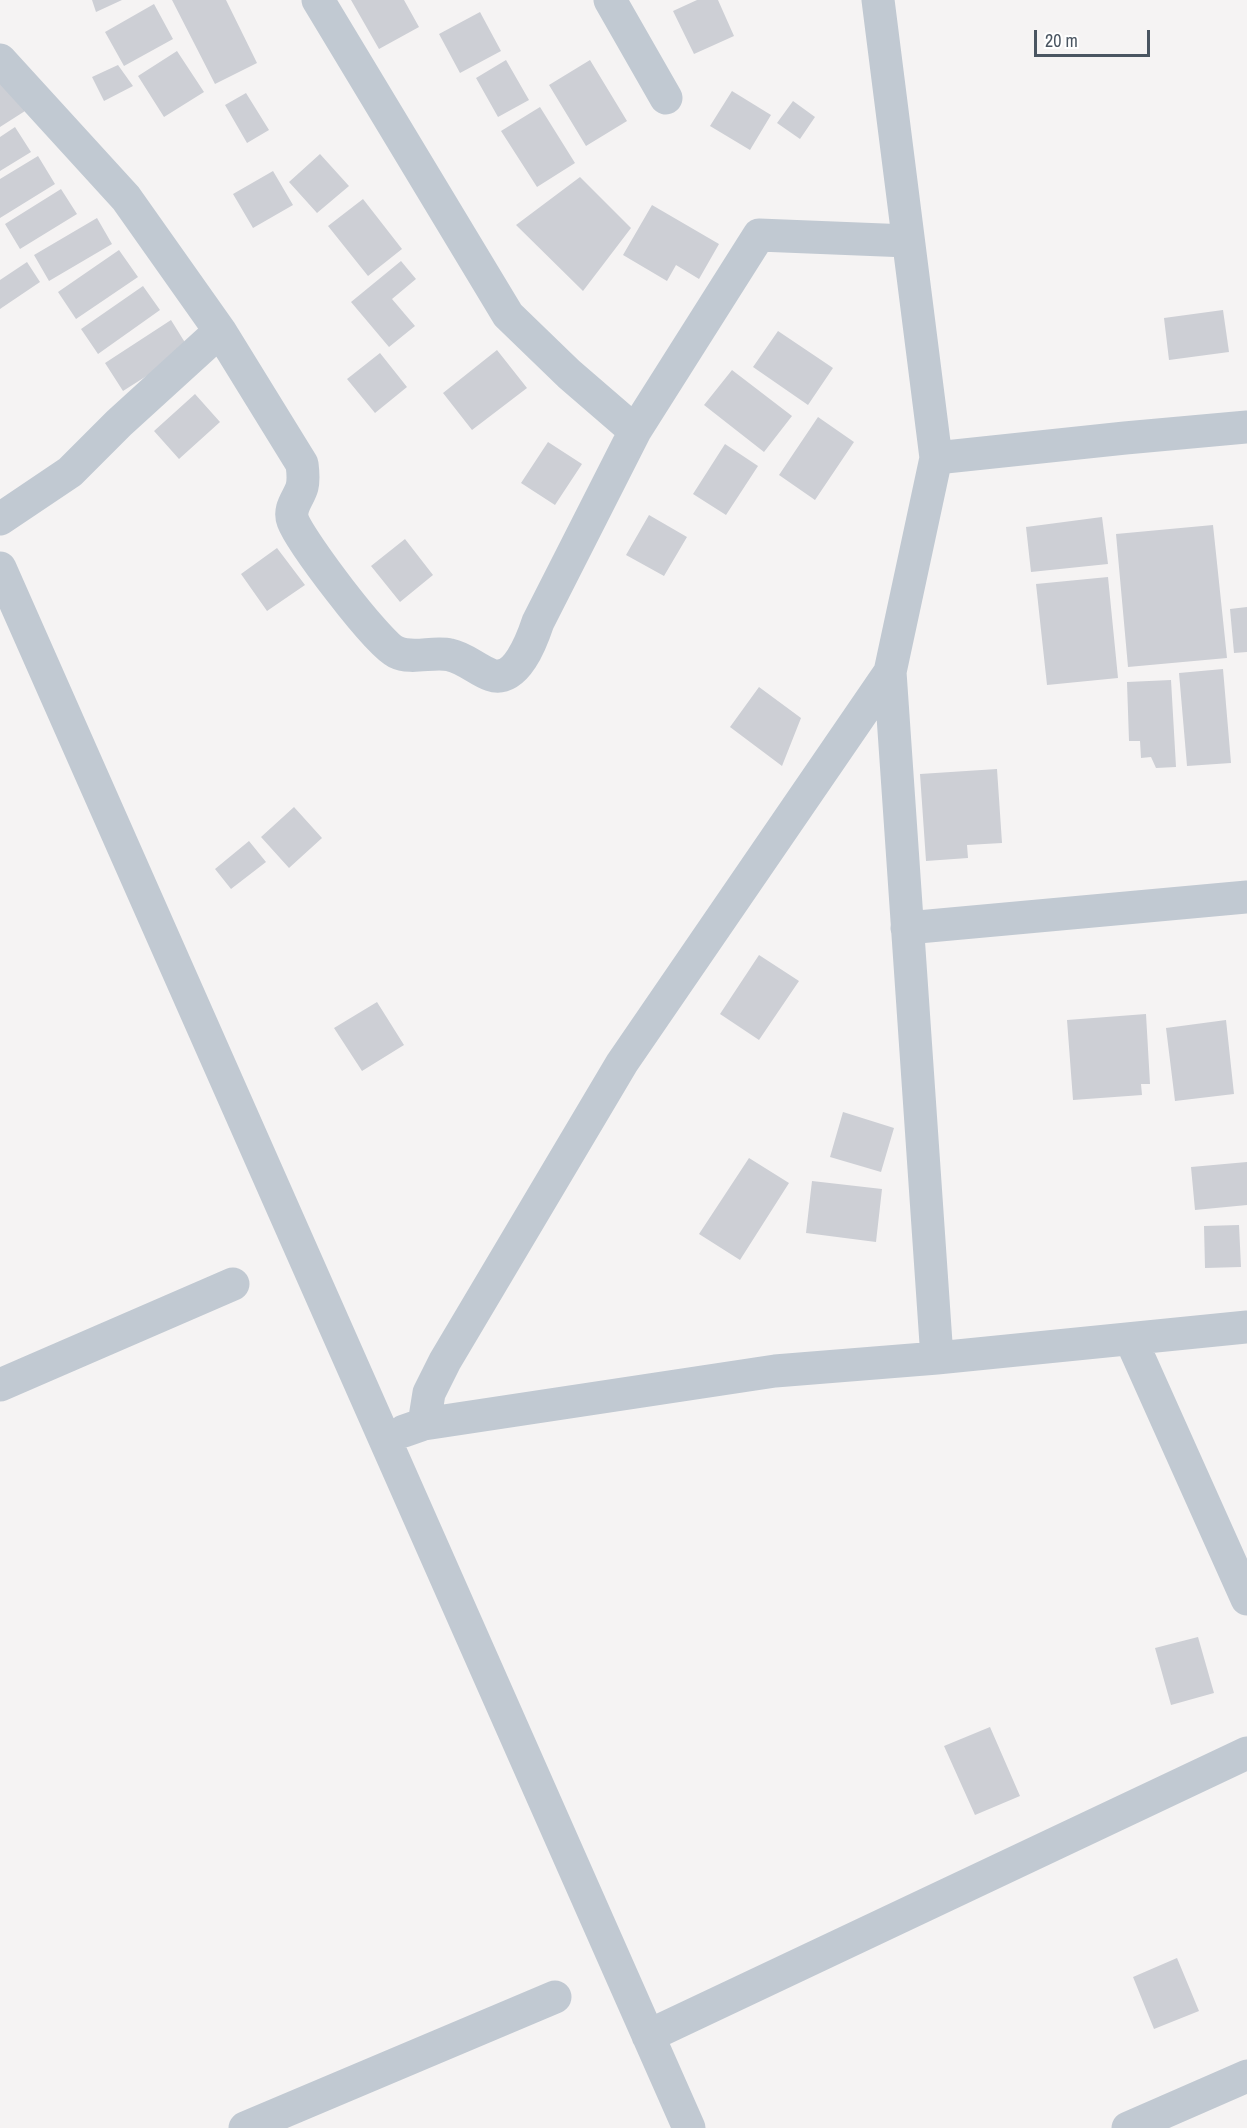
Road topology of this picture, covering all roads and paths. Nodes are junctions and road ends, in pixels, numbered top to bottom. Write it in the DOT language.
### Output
graph roads {
  1 [pos="318,0"];
  2 [pos="610,0"];
  3 [pos="878,0"];
  4 [pos="0,60"];
  5 [pos="666,98"];
  6 [pos="908,242"];
  7 [pos="220,331"];
  8 [pos="1247,428"];
  9 [pos="635,432"];
  10 [pos="936,458"];
  11 [pos="0,519"];
  12 [pos="0,568"];
  13 [pos="890,672"];
  14 [pos="1247,897"];
  15 [pos="907,927"];
  16 [pos="233,1284"];
  17 [pos="1247,1327"];
  18 [pos="1131,1340"];
  19 [pos="937,1358"];
  20 [pos="0,1385"];
  21 [pos="424,1424"];
  22 [pos="385,1439"];
  23 [pos="1247,1599"];
  24 [pos="1247,1753"];
  25 [pos="555,1996"];
  26 [pos="648,2036"];
  27 [pos="1247,2076"];
  28 [pos="245,2128"];
  29 [pos="689,2128"];
  30 [pos="1128,2128"];
  1 -- 9 [label="street"];
  2 -- 5 [label="street"];
  3 -- 6 [label="street"];
  4 -- 7 [label="street"];
  6 -- 9 [label="street"];
  6 -- 10 [label="street"];
  7 -- 9 [label="street"];
  7 -- 11 [label="street"];
  8 -- 10 [label="street"];
  10 -- 13 [label="street"];
  12 -- 22 [label="street"];
  13 -- 15 [label="street"];
  13 -- 21 [label="street"];
  14 -- 15 [label="street"];
  15 -- 19 [label="street"];
  16 -- 20 [label="street"];
  17 -- 18 [label="street"];
  18 -- 19 [label="street"];
  18 -- 23 [label="street"];
  19 -- 21 [label="street"];
  21 -- 22 [label="street"];
  22 -- 26 [label="street"];
  24 -- 26 [label="street"];
  25 -- 28 [label="street"];
  26 -- 29 [label="street"];
  27 -- 30 [label="street"];
}
